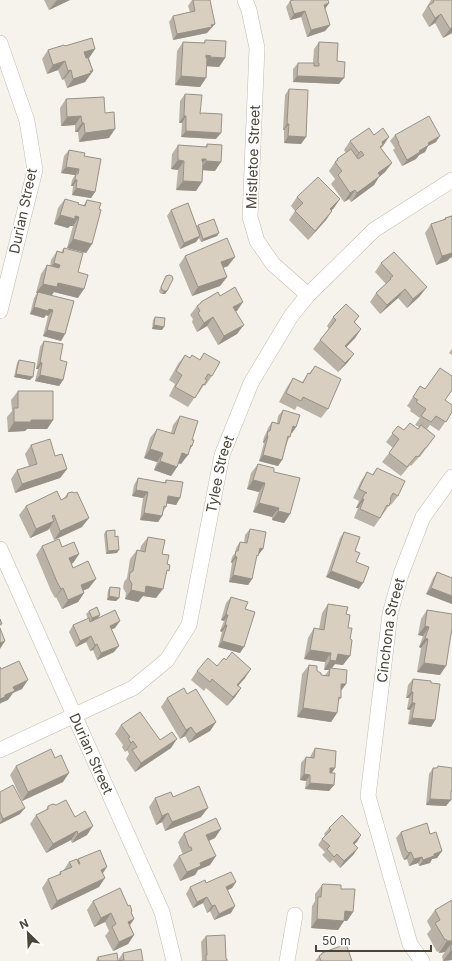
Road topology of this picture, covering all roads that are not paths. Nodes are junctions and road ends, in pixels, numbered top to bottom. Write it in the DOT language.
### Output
graph roads {
  1 [pos="245,0"];
  2 [pos="0,43"];
  3 [pos="452,180"];
  4 [pos="308,295"];
  5 [pos="1,302"];
  6 [pos="452,477"];
  7 [pos="0,549"];
  8 [pos="74,716"];
  9 [pos="0,750"];
  10 [pos="295,915"];
  11 [pos="174,961"];
  12 [pos="287,961"];
  13 [pos="422,961"];
  1 -- 4 [label="street, Mistletoe Street"];
  2 -- 5 [label="street, Durian Street"];
  3 -- 4 [label="street, Tylee Street"];
  4 -- 8 [label="street, Tylee Street"];
  6 -- 13 [label="street, Cinchona Street"];
  7 -- 8 [label="street, Durian Street"];
  8 -- 9 [label="street, Tylee Street"];
  8 -- 11 [label="street, Durian Street"];
  10 -- 12 [label="street"];
}
